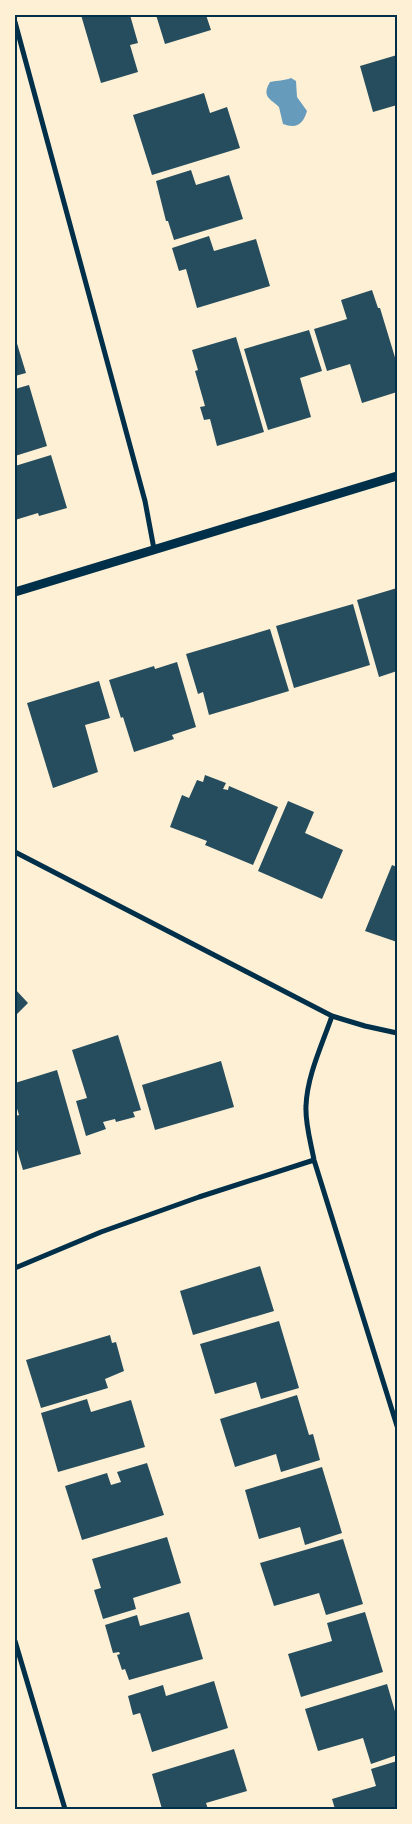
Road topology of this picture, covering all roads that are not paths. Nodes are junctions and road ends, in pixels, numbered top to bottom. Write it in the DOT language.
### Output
graph roads {
  1 [pos="15,22"];
  2 [pos="397,476"];
  3 [pos="154,549"];
  4 [pos="15,592"];
  5 [pos="15,852"];
  6 [pos="332,1016"];
  7 [pos="397,1033"];
  8 [pos="314,1160"];
  9 [pos="15,1268"];
  10 [pos="397,1426"];
  11 [pos="15,1641"];
  12 [pos="65,1809"];
  1 -- 3 [label="street"];
  2 -- 3 [label="street"];
  3 -- 4 [label="street"];
  5 -- 6 [label="street"];
  6 -- 7 [label="street"];
  6 -- 8 [label="street"];
  8 -- 9 [label="street"];
  8 -- 10 [label="street"];
  11 -- 12 [label="street"];
}
